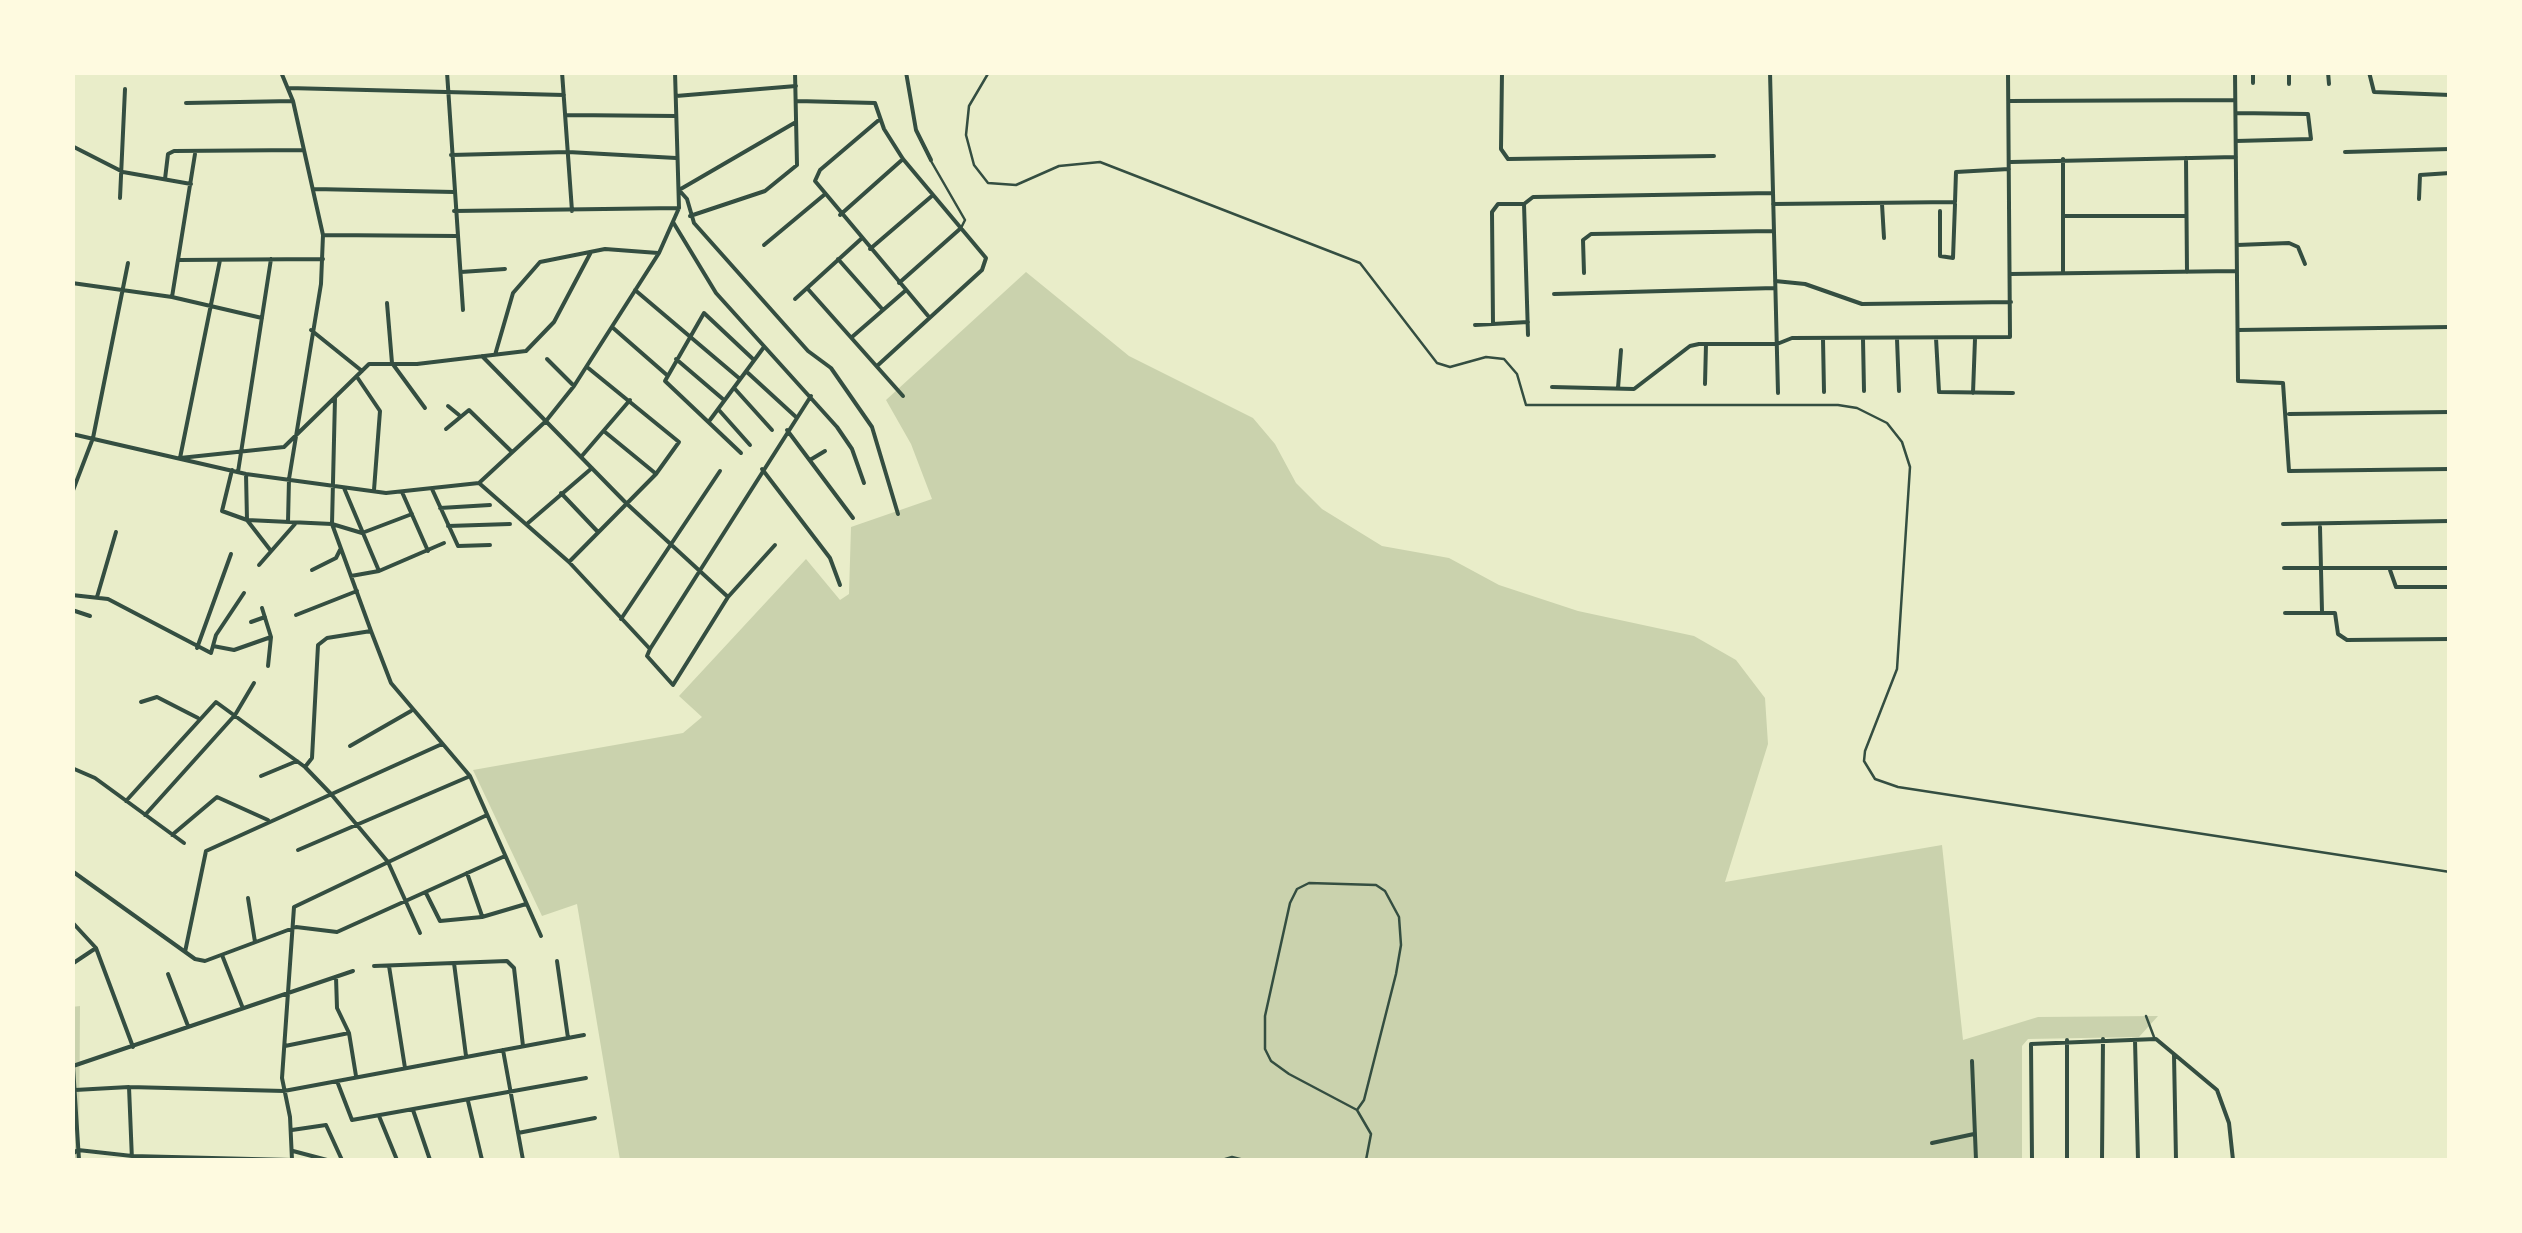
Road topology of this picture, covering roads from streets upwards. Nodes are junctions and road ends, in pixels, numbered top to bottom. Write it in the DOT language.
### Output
graph roads {
  1 [pos="281,72"];
  2 [pos="447,72"];
  3 [pos="562,72"];
  4 [pos="675,72"];
  5 [pos="795,72"];
  6 [pos="906,72"];
  7 [pos="989,72"];
  8 [pos="1502,72"];
  9 [pos="1770,72"];
  10 [pos="2008,72"];
  11 [pos="2235,72"];
  12 [pos="2253,72"];
  13 [pos="2288,72"];
  14 [pos="2328,72"];
  15 [pos="2368,72"];
  16 [pos="2253,83"];
  17 [pos="2289,84"];
  18 [pos="2328,84"];
  19 [pos="796,86"];
  20 [pos="125,88"];
  21 [pos="288,88"];
  22 [pos="447,95"];
  23 [pos="2450,95"];
  24 [pos="564,96"];
  25 [pos="676,96"];
  26 [pos="2235,100"];
  27 [pos="293,101"];
  28 [pos="797,101"];
  29 [pos="2008,101"];
  30 [pos="186,103"];
  31 [pos="2236,113"];
  32 [pos="566,114"];
  33 [pos="677,116"];
  34 [pos="880,119"];
  35 [pos="798,121"];
  36 [pos="2236,141"];
  37 [pos="72,146"];
  38 [pos="304,150"];
  39 [pos="2450,150"];
  40 [pos="195,152"];
  41 [pos="568,152"];
  42 [pos="2345,152"];
  43 [pos="451,156"];
  44 [pos="1714,156"];
  45 [pos="2236,157"];
  46 [pos="678,158"];
  47 [pos="903,158"];
  48 [pos="2186,158"];
  49 [pos="2063,159"];
  50 [pos="931,160"];
  51 [pos="2009,162"];
  52 [pos="2009,169"];
  53 [pos="122,172"];
  54 [pos="2450,174"];
  55 [pos="165,179"];
  56 [pos="192,184"];
  57 [pos="314,188"];
  58 [pos="679,190"];
  59 [pos="454,192"];
  60 [pos="1773,193"];
  61 [pos="824,194"];
  62 [pos="933,195"];
  63 [pos="120,198"];
  64 [pos="2418,199"];
  65 [pos="1955,202"];
  66 [pos="1524,204"];
  67 [pos="1773,204"];
  68 [pos="1882,204"];
  69 [pos="679,208"];
  70 [pos="454,211"];
  71 [pos="572,211"];
  72 [pos="1940,212"];
  73 [pos="840,214"];
  74 [pos="690,216"];
  75 [pos="2063,216"];
  76 [pos="2186,216"];
  77 [pos="673,222"];
  78 [pos="961,228"];
  79 [pos="1774,231"];
  80 [pos="324,235"];
  81 [pos="457,236"];
  82 [pos="1884,238"];
  83 [pos="861,239"];
  84 [pos="764,245"];
  85 [pos="2237,245"];
  86 [pos="870,249"];
  87 [pos="591,252"];
  88 [pos="659,253"];
  89 [pos="838,259"];
  90 [pos="179,260"];
  91 [pos="220,260"];
  92 [pos="271,260"];
  93 [pos="323,260"];
  94 [pos="128,262"];
  95 [pos="2305,264"];
  96 [pos="505,269"];
  97 [pos="2237,270"];
  98 [pos="460,272"];
  99 [pos="2187,272"];
  100 [pos="1584,273"];
  101 [pos="2010,274"];
  102 [pos="2063,274"];
  103 [pos="72,282"];
  104 [pos="899,283"];
  105 [pos="1775,284"];
  106 [pos="807,288"];
  107 [pos="122,290"];
  108 [pos="636,290"];
  109 [pos="906,290"];
  110 [pos="1554,294"];
  111 [pos="172,297"];
  112 [pos="795,299"];
  113 [pos="2011,302"];
  114 [pos="387,303"];
  115 [pos="212,308"];
  116 [pos="463,310"];
  117 [pos="883,310"];
  118 [pos="930,317"];
  119 [pos="262,318"];
  120 [pos="1528,322"];
  121 [pos="1474,324"];
  122 [pos="1493,324"];
  123 [pos="2450,326"];
  124 [pos="612,327"];
  125 [pos="311,330"];
  126 [pos="2238,330"];
  127 [pos="1528,335"];
  128 [pos="690,336"];
  129 [pos="852,337"];
  130 [pos="1936,338"];
  131 [pos="1823,339"];
  132 [pos="1863,339"];
  133 [pos="1896,339"];
  134 [pos="1975,339"];
  135 [pos="1706,344"];
  136 [pos="1776,344"];
  137 [pos="765,346"];
  138 [pos="1621,350"];
  139 [pos="496,354"];
  140 [pos="482,356"];
  141 [pos="547,359"];
  142 [pos="676,359"];
  143 [pos="754,360"];
  144 [pos="392,362"];
  145 [pos="877,366"];
  146 [pos="587,367"];
  147 [pos="362,371"];
  148 [pos="746,371"];
  149 [pos="356,376"];
  150 [pos="668,376"];
  151 [pos="740,380"];
  152 [pos="1705,384"];
  153 [pos="574,386"];
  154 [pos="1552,387"];
  155 [pos="734,388"];
  156 [pos="1618,388"];
  157 [pos="1864,391"];
  158 [pos="1900,391"];
  159 [pos="1824,392"];
  160 [pos="1778,393"];
  161 [pos="2013,393"];
  162 [pos="1973,394"];
  163 [pos="811,396"];
  164 [pos="903,396"];
  165 [pos="335,398"];
  166 [pos="630,400"];
  167 [pos="724,400"];
  168 [pos="448,406"];
  169 [pos="425,408"];
  170 [pos="718,409"];
  171 [pos="2450,412"];
  172 [pos="2287,414"];
  173 [pos="459,415"];
  174 [pos="796,417"];
  175 [pos="710,420"];
  176 [pos="546,421"];
  177 [pos="446,428"];
  178 [pos="772,430"];
  179 [pos="787,430"];
  180 [pos="604,432"];
  181 [pos="72,434"];
  182 [pos="296,435"];
  183 [pos="93,438"];
  184 [pos="750,445"];
  185 [pos="826,450"];
  186 [pos="241,452"];
  187 [pos="512,452"];
  188 [pos="740,453"];
  189 [pos="581,456"];
  190 [pos="180,458"];
  191 [pos="810,460"];
  192 [pos="592,468"];
  193 [pos="2450,468"];
  194 [pos="762,469"];
  195 [pos="720,470"];
  196 [pos="235,471"];
  197 [pos="246,474"];
  198 [pos="656,474"];
  199 [pos="289,480"];
  200 [pos="330,482"];
  201 [pos="479,482"];
  202 [pos="864,483"];
  203 [pos="343,486"];
  204 [pos="432,489"];
  205 [pos="374,490"];
  206 [pos="72,492"];
  207 [pos="402,492"];
  208 [pos="561,493"];
  209 [pos="626,502"];
  210 [pos="490,504"];
  211 [pos="440,508"];
  212 [pos="412,514"];
  213 [pos="898,514"];
  214 [pos="853,518"];
  215 [pos="247,520"];
  216 [pos="288,522"];
  217 [pos="296,522"];
  218 [pos="2450,522"];
  219 [pos="528,523"];
  220 [pos="332,524"];
  221 [pos="510,524"];
  222 [pos="2284,524"];
  223 [pos="2320,524"];
  224 [pos="448,526"];
  225 [pos="116,532"];
  226 [pos="598,532"];
  227 [pos="362,534"];
  228 [pos="444,543"];
  229 [pos="671,543"];
  230 [pos="490,544"];
  231 [pos="775,544"];
  232 [pos="341,548"];
  233 [pos="271,551"];
  234 [pos="428,551"];
  235 [pos="231,554"];
  236 [pos="569,562"];
  237 [pos="259,566"];
  238 [pos="701,568"];
  239 [pos="2284,568"];
  240 [pos="2321,568"];
  241 [pos="2450,568"];
  242 [pos="312,570"];
  243 [pos="2390,570"];
  244 [pos="378,571"];
  245 [pos="352,576"];
  246 [pos="840,585"];
  247 [pos="2450,588"];
  248 [pos="357,591"];
  249 [pos="244,593"];
  250 [pos="72,595"];
  251 [pos="97,596"];
  252 [pos="728,597"];
  253 [pos="262,608"];
  254 [pos="72,610"];
  255 [pos="2322,612"];
  256 [pos="2285,613"];
  257 [pos="296,615"];
  258 [pos="90,616"];
  259 [pos="265,617"];
  260 [pos="621,619"];
  261 [pos="251,622"];
  262 [pos="371,631"];
  263 [pos="271,637"];
  264 [pos="2450,639"];
  265 [pos="213,646"];
  266 [pos="197,648"];
  267 [pos="650,649"];
  268 [pos="268,666"];
  269 [pos="254,683"];
  270 [pos="141,702"];
  271 [pos="412,710"];
  272 [pos="235,715"];
  273 [pos="198,718"];
  274 [pos="442,744"];
  275 [pos="350,746"];
  276 [pos="297,760"];
  277 [pos="306,767"];
  278 [pos="72,768"];
  279 [pos="261,776"];
  280 [pos="470,776"];
  281 [pos="331,794"];
  282 [pos="126,801"];
  283 [pos="146,815"];
  284 [pos="487,815"];
  285 [pos="268,820"];
  286 [pos="358,826"];
  287 [pos="172,835"];
  288 [pos="184,843"];
  289 [pos="298,850"];
  290 [pos="505,856"];
  291 [pos="388,862"];
  292 [pos="72,872"];
  293 [pos="2450,872"];
  294 [pos="467,873"];
  295 [pos="425,891"];
  296 [pos="248,898"];
  297 [pos="406,900"];
  298 [pos="526,904"];
  299 [pos="482,917"];
  300 [pos="72,922"];
  301 [pos="296,927"];
  302 [pos="420,933"];
  303 [pos="540,936"];
  304 [pos="256,942"];
  305 [pos="96,948"];
  306 [pos="186,952"];
  307 [pos="222,955"];
  308 [pos="557,961"];
  309 [pos="454,963"];
  310 [pos="72,964"];
  311 [pos="374,966"];
  312 [pos="389,966"];
  313 [pos="352,970"];
  314 [pos="168,974"];
  315 [pos="336,977"];
  316 [pos="288,990"];
  317 [pos="242,1006"];
  318 [pos="2146,1016"];
  319 [pos="188,1027"];
  320 [pos="349,1034"];
  321 [pos="584,1035"];
  322 [pos="568,1038"];
  323 [pos="2135,1039"];
  324 [pos="2156,1039"];
  325 [pos="2067,1040"];
  326 [pos="2102,1040"];
  327 [pos="285,1046"];
  328 [pos="523,1046"];
  329 [pos="132,1048"];
  330 [pos="502,1050"];
  331 [pos="466,1056"];
  332 [pos="2174,1056"];
  333 [pos="1972,1061"];
  334 [pos="406,1068"];
  335 [pos="356,1076"];
  336 [pos="586,1078"];
  337 [pos="336,1081"];
  338 [pos="129,1087"];
  339 [pos="74,1090"];
  340 [pos="284,1090"];
  341 [pos="512,1094"];
  342 [pos="468,1101"];
  343 [pos="414,1110"];
  344 [pos="1357,1110"];
  345 [pos="379,1116"];
  346 [pos="595,1118"];
  347 [pos="292,1130"];
  348 [pos="518,1133"];
  349 [pos="1974,1134"];
  350 [pos="1932,1143"];
  351 [pos="78,1150"];
  352 [pos="293,1151"];
  353 [pos="72,1154"];
  354 [pos="132,1158"];
  355 [pos="78,1160"];
  356 [pos="292,1160"];
  357 [pos="326,1160"];
  358 [pos="342,1160"];
  359 [pos="396,1160"];
  360 [pos="430,1160"];
  361 [pos="482,1160"];
  362 [pos="523,1160"];
  363 [pos="1222,1160"];
  364 [pos="1244,1160"];
  365 [pos="1366,1160"];
  366 [pos="1976,1160"];
  367 [pos="2032,1160"];
  368 [pos="2066,1160"];
  369 [pos="2102,1160"];
  370 [pos="2138,1160"];
  371 [pos="2176,1160"];
  372 [pos="2233,1160"];
  1 -- 21 [label="street"];
  2 -- 22 [label="street"];
  3 -- 24 [label="street"];
  4 -- 25 [label="street"];
  5 -- 19 [label="street"];
  6 -- 50 [label="street"];
  7 -- 293 [label="street"];
  8 -- 44 [label="street"];
  9 -- 60 [label="street"];
  10 -- 29 [label="street"];
  11 -- 26 [label="street"];
  12 -- 16 [label="street"];
  13 -- 17 [label="street"];
  14 -- 18 [label="street"];
  15 -- 23 [label="street"];
  19 -- 25 [label="street"];
  19 -- 28 [label="street"];
  20 -- 53 [label="street"];
  21 -- 22 [label="street"];
  21 -- 27 [label="street"];
  22 -- 24 [label="street"];
  22 -- 43 [label="street"];
  24 -- 32 [label="street"];
  25 -- 33 [label="street"];
  26 -- 29 [label="street"];
  26 -- 31 [label="street"];
  27 -- 30 [label="street"];
  27 -- 38 [label="street"];
  28 -- 34 [label="street"];
  28 -- 35 [label="street"];
  29 -- 51 [label="street"];
  31 -- 36 [label="street"];
  31 -- 36 [label="street"];
  32 -- 33 [label="street"];
  32 -- 41 [label="street"];
  33 -- 46 [label="street"];
  34 -- 47 [label="street"];
  34 -- 61 [label="street"];
  35 -- 58 [label="street"];
  35 -- 74 [label="street"];
  36 -- 45 [label="street"];
  37 -- 53 [label="street"];
  38 -- 40 [label="street"];
  38 -- 57 [label="street"];
  39 -- 42 [label="street"];
  40 -- 55 [label="street"];
  40 -- 56 [label="street"];
  41 -- 43 [label="street"];
  41 -- 46 [label="street"];
  41 -- 71 [label="street"];
  43 -- 59 [label="street"];
  45 -- 48 [label="street"];
  45 -- 85 [label="street"];
  46 -- 58 [label="street"];
  47 -- 62 [label="street"];
  47 -- 73 [label="street"];
  48 -- 49 [label="street"];
  48 -- 76 [label="street"];
  49 -- 51 [label="street"];
  49 -- 75 [label="street"];
  50 -- 78 [label="street"];
  51 -- 52 [label="street"];
  52 -- 65 [label="street"];
  52 -- 101 [label="street"];
  53 -- 55 [label="street"];
  53 -- 63 [label="street"];
  54 -- 64 [label="street"];
  55 -- 56 [label="street"];
  56 -- 90 [label="street"];
  57 -- 59 [label="street"];
  57 -- 80 [label="street"];
  58 -- 69 [label="street"];
  58 -- 74 [label="street"];
  59 -- 70 [label="street"];
  60 -- 66 [label="street"];
  60 -- 67 [label="street"];
  61 -- 73 [label="street"];
  61 -- 84 [label="street"];
  62 -- 78 [label="street"];
  62 -- 86 [label="street"];
  65 -- 68 [label="street"];
  65 -- 72 [label="street"];
  66 -- 120 [label="street"];
  66 -- 122 [label="street"];
  67 -- 68 [label="street"];
  67 -- 79 [label="street"];
  68 -- 82 [label="street"];
  69 -- 71 [label="street"];
  69 -- 77 [label="street"];
  70 -- 71 [label="street"];
  70 -- 81 [label="street"];
  73 -- 83 [label="street"];
  74 -- 213 [label="street"];
  75 -- 76 [label="street"];
  75 -- 102 [label="street"];
  76 -- 99 [label="street"];
  77 -- 88 [label="street"];
  77 -- 137 [label="street"];
  78 -- 104 [label="street"];
  78 -- 118 [label="street"];
  79 -- 100 [label="street"];
  79 -- 105 [label="street"];
  80 -- 81 [label="street"];
  80 -- 93 [label="street"];
  81 -- 98 [label="street"];
  83 -- 86 [label="street"];
  83 -- 89 [label="street"];
  85 -- 95 [label="street"];
  85 -- 97 [label="street"];
  86 -- 104 [label="street"];
  87 -- 88 [label="street"];
  87 -- 139 [label="street"];
  87 -- 139 [label="street"];
  88 -- 108 [label="street"];
  89 -- 106 [label="street"];
  89 -- 117 [label="street"];
  90 -- 91 [label="street"];
  90 -- 111 [label="street"];
  91 -- 92 [label="street"];
  91 -- 115 [label="street"];
  92 -- 93 [label="street"];
  92 -- 119 [label="street"];
  93 -- 125 [label="street"];
  94 -- 107 [label="street"];
  96 -- 98 [label="street"];
  97 -- 99 [label="street"];
  97 -- 126 [label="street"];
  98 -- 116 [label="street"];
  99 -- 102 [label="street"];
  101 -- 102 [label="street"];
  101 -- 113 [label="street"];
  103 -- 107 [label="street"];
  104 -- 109 [label="street"];
  105 -- 110 [label="street"];
  105 -- 113 [label="street"];
  105 -- 136 [label="street"];
  106 -- 112 [label="street"];
  106 -- 129 [label="street"];
  107 -- 111 [label="street"];
  107 -- 183 [label="street"];
  108 -- 124 [label="street"];
  108 -- 128 [label="street"];
  109 -- 117 [label="street"];
  109 -- 118 [label="street"];
  111 -- 115 [label="street"];
  113 -- 134 [label="street"];
  114 -- 144 [label="street"];
  115 -- 119 [label="street"];
  115 -- 190 [label="street"];
  117 -- 129 [label="street"];
  118 -- 145 [label="street"];
  119 -- 186 [label="street"];
  120 -- 122 [label="street"];
  120 -- 127 [label="street"];
  121 -- 122 [label="street"];
  123 -- 126 [label="street"];
  124 -- 146 [label="street"];
  124 -- 150 [label="street"];
  125 -- 147 [label="street"];
  125 -- 182 [label="street"];
  126 -- 172 [label="street"];
  128 -- 142 [label="street"];
  128 -- 143 [label="street"];
  128 -- 151 [label="street"];
  129 -- 145 [label="street"];
  130 -- 133 [label="street"];
  130 -- 134 [label="street"];
  130 -- 162 [label="street"];
  131 -- 132 [label="street"];
  131 -- 136 [label="street"];
  131 -- 159 [label="street"];
  132 -- 133 [label="street"];
  132 -- 157 [label="street"];
  133 -- 158 [label="street"];
  134 -- 162 [label="street"];
  135 -- 136 [label="street"];
  135 -- 152 [label="street"];
  135 -- 156 [label="street"];
  136 -- 160 [label="street"];
  137 -- 143 [label="street"];
  137 -- 163 [label="street"];
  138 -- 156 [label="street"];
  139 -- 140 [label="street"];
  140 -- 144 [label="street"];
  140 -- 176 [label="street"];
  141 -- 153 [label="street"];
  142 -- 150 [label="street"];
  142 -- 167 [label="street"];
  143 -- 148 [label="street"];
  144 -- 147 [label="street"];
  144 -- 169 [label="street"];
  145 -- 164 [label="street"];
  146 -- 153 [label="street"];
  146 -- 166 [label="street"];
  147 -- 149 [label="street"];
  148 -- 151 [label="street"];
  148 -- 174 [label="street"];
  149 -- 165 [label="street"];
  149 -- 205 [label="street"];
  150 -- 175 [label="street"];
  151 -- 155 [label="street"];
  153 -- 176 [label="street"];
  154 -- 156 [label="street"];
  155 -- 167 [label="street"];
  155 -- 178 [label="street"];
  161 -- 162 [label="street"];
  163 -- 174 [label="street"];
  163 -- 202 [label="street"];
  165 -- 182 [label="street"];
  165 -- 200 [label="street"];
  166 -- 180 [label="street"];
  166 -- 198 [label="street"];
  167 -- 170 [label="street"];
  168 -- 173 [label="street"];
  170 -- 175 [label="street"];
  170 -- 184 [label="street"];
  171 -- 172 [label="street"];
  172 -- 193 [label="street"];
  173 -- 177 [label="street"];
  173 -- 187 [label="street"];
  174 -- 179 [label="street"];
  175 -- 188 [label="street"];
  176 -- 187 [label="street"];
  176 -- 189 [label="street"];
  179 -- 191 [label="street"];
  179 -- 194 [label="street"];
  180 -- 189 [label="street"];
  180 -- 198 [label="street"];
  181 -- 183 [label="street"];
  182 -- 186 [label="street"];
  182 -- 199 [label="street"];
  183 -- 190 [label="street"];
  183 -- 206 [label="street"];
  185 -- 191 [label="street"];
  186 -- 190 [label="street"];
  186 -- 196 [label="street"];
  187 -- 201 [label="street"];
  189 -- 192 [label="street"];
  190 -- 196 [label="street"];
  191 -- 214 [label="street"];
  192 -- 208 [label="street"];
  192 -- 209 [label="street"];
  194 -- 238 [label="street"];
  194 -- 246 [label="street"];
  195 -- 229 [label="street"];
  196 -- 197 [label="street"];
  196 -- 215 [label="street"];
  197 -- 199 [label="street"];
  197 -- 215 [label="street"];
  198 -- 209 [label="street"];
  199 -- 200 [label="street"];
  199 -- 216 [label="street"];
  200 -- 203 [label="street"];
  200 -- 220 [label="street"];
  201 -- 204 [label="street"];
  201 -- 219 [label="street"];
  203 -- 205 [label="street"];
  203 -- 227 [label="street"];
  204 -- 207 [label="street"];
  204 -- 211 [label="street"];
  205 -- 207 [label="street"];
  207 -- 212 [label="street"];
  208 -- 219 [label="street"];
  208 -- 226 [label="street"];
  209 -- 226 [label="street"];
  209 -- 229 [label="street"];
  210 -- 211 [label="street"];
  211 -- 224 [label="street"];
  212 -- 227 [label="street"];
  212 -- 234 [label="street"];
  215 -- 216 [label="street"];
  215 -- 233 [label="street"];
  216 -- 217 [label="street"];
  217 -- 220 [label="street"];
  217 -- 233 [label="street"];
  218 -- 223 [label="street"];
  219 -- 236 [label="street"];
  220 -- 227 [label="street"];
  220 -- 232 [label="street"];
  221 -- 224 [label="street"];
  222 -- 223 [label="street"];
  223 -- 240 [label="street"];
  224 -- 230 [label="street"];
  225 -- 251 [label="street"];
  226 -- 236 [label="street"];
  227 -- 244 [label="street"];
  228 -- 234 [label="street"];
  229 -- 238 [label="street"];
  229 -- 260 [label="street"];
  231 -- 252 [label="street"];
  232 -- 242 [label="street"];
  232 -- 245 [label="street"];
  233 -- 237 [label="street"];
  234 -- 244 [label="street"];
  235 -- 266 [label="street"];
  236 -- 260 [label="street"];
  238 -- 252 [label="street"];
  238 -- 267 [label="street"];
  239 -- 240 [label="street"];
  240 -- 243 [label="street"];
  240 -- 255 [label="street"];
  241 -- 243 [label="street"];
  243 -- 247 [label="street"];
  244 -- 245 [label="street"];
  245 -- 248 [label="street"];
  248 -- 257 [label="street"];
  248 -- 262 [label="street"];
  249 -- 265 [label="street"];
  250 -- 251 [label="street"];
  251 -- 266 [label="street"];
  252 -- 267 [label="street"];
  253 -- 259 [label="street"];
  254 -- 258 [label="street"];
  255 -- 256 [label="street"];
  255 -- 264 [label="street"];
  259 -- 261 [label="street"];
  259 -- 263 [label="street"];
  260 -- 267 [label="street"];
  262 -- 271 [label="street"];
  262 -- 277 [label="street"];
  263 -- 265 [label="street"];
  263 -- 268 [label="street"];
  265 -- 266 [label="street"];
  269 -- 272 [label="street"];
  270 -- 273 [label="street"];
  271 -- 274 [label="street"];
  271 -- 275 [label="street"];
  272 -- 273 [label="street"];
  272 -- 276 [label="street"];
  272 -- 283 [label="street"];
  273 -- 282 [label="street"];
  274 -- 280 [label="street"];
  274 -- 281 [label="street"];
  276 -- 277 [label="street"];
  276 -- 279 [label="street"];
  277 -- 281 [label="street"];
  278 -- 282 [label="street"];
  280 -- 284 [label="street"];
  280 -- 286 [label="street"];
  281 -- 285 [label="street"];
  281 -- 286 [label="street"];
  282 -- 283 [label="street"];
  283 -- 287 [label="street"];
  284 -- 290 [label="street"];
  284 -- 291 [label="street"];
  285 -- 287 [label="street"];
  285 -- 306 [label="street"];
  286 -- 289 [label="street"];
  286 -- 291 [label="street"];
  287 -- 288 [label="street"];
  290 -- 294 [label="street"];
  290 -- 298 [label="street"];
  291 -- 297 [label="street"];
  291 -- 301 [label="street"];
  292 -- 306 [label="street"];
  294 -- 295 [label="street"];
  294 -- 299 [label="street"];
  295 -- 297 [label="street"];
  295 -- 299 [label="street"];
  296 -- 304 [label="street"];
  297 -- 301 [label="street"];
  297 -- 302 [label="street"];
  298 -- 299 [label="street"];
  298 -- 303 [label="street"];
  300 -- 305 [label="street"];
  301 -- 304 [label="street"];
  301 -- 316 [label="street"];
  304 -- 307 [label="street"];
  305 -- 310 [label="street"];
  305 -- 329 [label="street"];
  306 -- 307 [label="street"];
  307 -- 317 [label="street"];
  308 -- 322 [label="street"];
  309 -- 312 [label="street"];
  309 -- 328 [label="street"];
  309 -- 331 [label="street"];
  311 -- 312 [label="street"];
  312 -- 334 [label="street"];
  313 -- 315 [label="street"];
  314 -- 319 [label="street"];
  315 -- 316 [label="street"];
  315 -- 320 [label="street"];
  316 -- 317 [label="street"];
  316 -- 327 [label="street"];
  317 -- 319 [label="street"];
  318 -- 324 [label="street"];
  319 -- 329 [label="street"];
  320 -- 327 [label="street"];
  320 -- 335 [label="street"];
  321 -- 322 [label="street"];
  322 -- 328 [label="street"];
  323 -- 324 [label="street"];
  323 -- 326 [label="street"];
  323 -- 370 [label="street"];
  324 -- 332 [label="street"];
  325 -- 326 [label="street"];
  325 -- 367 [label="street"];
  325 -- 368 [label="street"];
  326 -- 369 [label="street"];
  327 -- 340 [label="street"];
  328 -- 330 [label="street"];
  329 -- 339 [label="street"];
  330 -- 331 [label="street"];
  330 -- 341 [label="street"];
  331 -- 334 [label="street"];
  332 -- 371 [label="street"];
  332 -- 372 [label="street"];
  333 -- 349 [label="street"];
  334 -- 335 [label="street"];
  335 -- 337 [label="street"];
  336 -- 341 [label="street"];
  337 -- 340 [label="street"];
  337 -- 345 [label="street"];
  338 -- 339 [label="street"];
  338 -- 340 [label="street"];
  338 -- 354 [label="street"];
  339 -- 351 [label="street"];
  340 -- 347 [label="street"];
  341 -- 342 [label="street"];
  341 -- 348 [label="street"];
  342 -- 343 [label="street"];
  342 -- 361 [label="street"];
  343 -- 345 [label="street"];
  343 -- 360 [label="street"];
  344 -- 344 [label="street"];
  344 -- 365 [label="street"];
  345 -- 359 [label="street"];
  346 -- 348 [label="street"];
  347 -- 352 [label="street"];
  347 -- 358 [label="street"];
  348 -- 362 [label="street"];
  349 -- 350 [label="street"];
  349 -- 366 [label="street"];
  351 -- 353 [label="street"];
  351 -- 354 [label="street"];
  351 -- 355 [label="street"];
  352 -- 356 [label="street"];
  352 -- 357 [label="street"];
  354 -- 356 [label="street"];
  363 -- 364 [label="street"];
}
